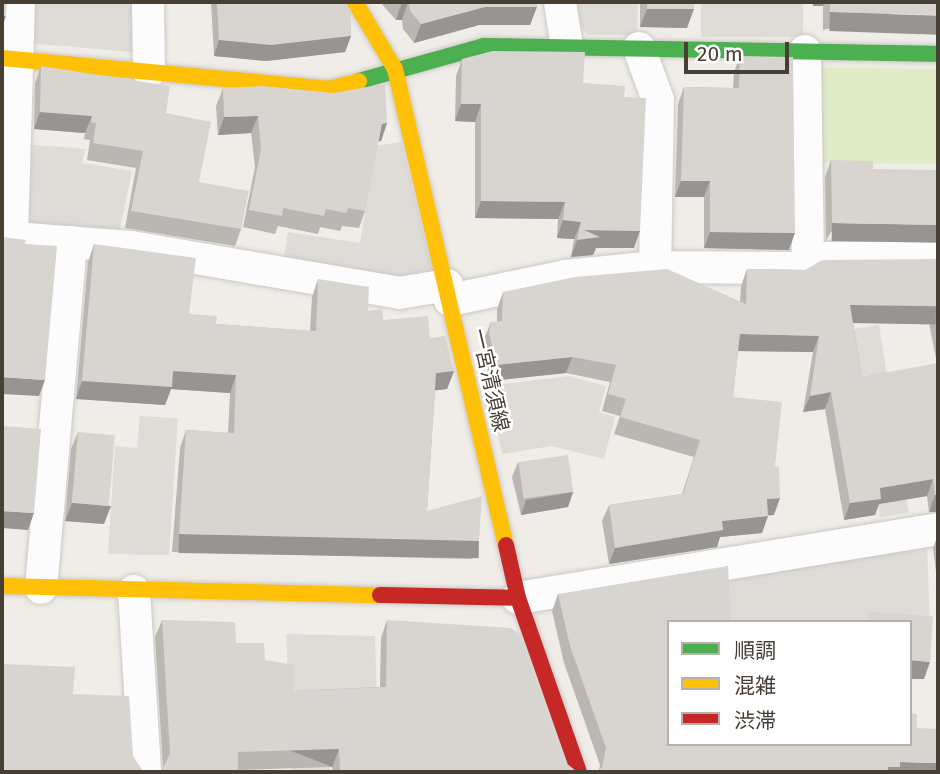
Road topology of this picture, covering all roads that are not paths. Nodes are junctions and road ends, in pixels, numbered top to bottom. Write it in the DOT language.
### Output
graph roads {
  1 [pos="19,2"];
  2 [pos="148,2"];
  3 [pos="355,2"];
  4 [pos="560,2"];
  5 [pos="567,47"];
  6 [pos="639,48"];
  7 [pos="805,51"];
  8 [pos="938,54"];
  9 [pos="9,59"];
  10 [pos="395,69"];
  11 [pos="149,72"];
  12 [pos="7,237"];
  13 [pos="71,242"];
  14 [pos="808,257"];
  15 [pos="938,258"];
  16 [pos="655,267"];
  17 [pos="449,292"];
  18 [pos="938,529"];
  19 [pos="2,586"];
  20 [pos="41,588"];
  21 [pos="134,591"];
  22 [pos="518,598"];
  23 [pos="145,772"];
  24 [pos="579,772"];
  1 -- 9 [label="street"];
  2 -- 11 [label="street"];
  3 -- 10 [label="street, 一宮清須線"];
  4 -- 5 [label="street"];
  5 -- 6 [label="street"];
  5 -- 10 [label="street"];
  6 -- 7 [label="street"];
  6 -- 16 [label="street"];
  7 -- 8 [label="street"];
  7 -- 14 [label="street"];
  9 -- 11 [label="street"];
  9 -- 12 [label="street"];
  10 -- 11 [label="street"];
  10 -- 17 [label="street, 一宮清須線"];
  12 -- 13 [label="street"];
  13 -- 17 [label="street"];
  13 -- 20 [label="street"];
  14 -- 15 [label="street"];
  14 -- 16 [label="street"];
  16 -- 17 [label="street"];
  17 -- 22 [label="street, 一宮清須線"];
  18 -- 22 [label="street"];
  19 -- 20 [label="street"];
  20 -- 21 [label="street"];
  21 -- 22 [label="street"];
  21 -- 23 [label="street"];
  22 -- 24 [label="street, 一宮清須線"];
}
